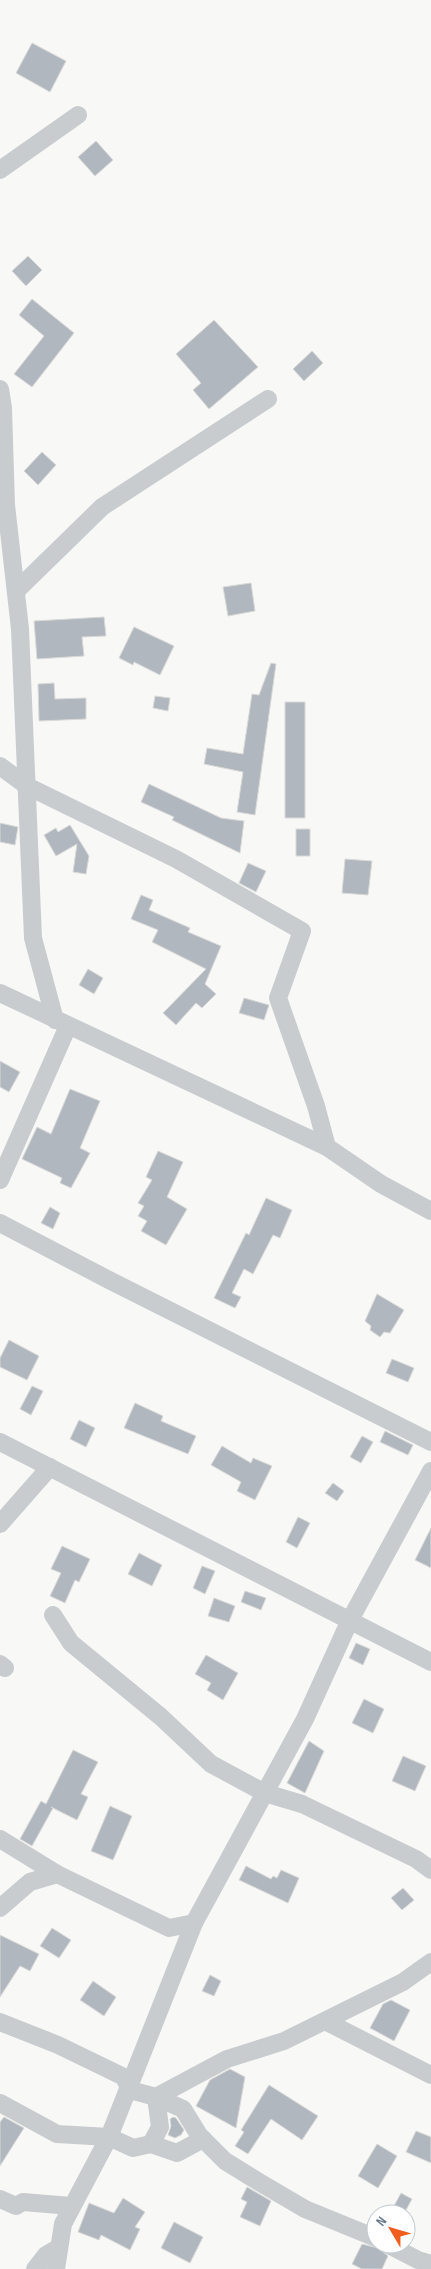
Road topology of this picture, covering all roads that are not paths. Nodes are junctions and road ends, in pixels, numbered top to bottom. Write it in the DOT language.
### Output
graph roads {
  1 [pos="78,115"];
  2 [pos="0,170"];
  3 [pos="0,389"];
  4 [pos="268,399"];
  5 [pos="16,591"];
  6 [pos="0,766"];
  7 [pos="27,786"];
  8 [pos="0,993"];
  9 [pos="62,1023"];
  10 [pos="327,1146"];
  11 [pos="0,1180"];
  12 [pos="431,1211"];
  13 [pos="0,1222"];
  14 [pos="0,1442"];
  15 [pos="431,1442"];
  16 [pos="50,1467"];
  17 [pos="431,1471"];
  18 [pos="0,1524"];
  19 [pos="53,1615"];
  20 [pos="350,1620"];
  21 [pos="431,1662"];
  22 [pos="265,1793"];
  23 [pos="0,1839"];
  24 [pos="431,1870"];
  25 [pos="57,1874"];
  26 [pos="0,1908"];
  27 [pos="194,1923"];
  28 [pos="431,1962"];
  29 [pos="325,2021"];
  30 [pos="0,2022"];
  31 [pos="431,2074"];
  32 [pos="130,2090"];
  33 [pos="156,2097"];
  34 [pos="0,2103"];
  35 [pos="109,2137"];
  36 [pos="203,2139"];
  37 [pos="151,2144"];
  38 [pos="8,2202"];
  39 [pos="71,2206"];
  40 [pos="0,2214"];
  41 [pos="366,2234"];
  42 [pos="58,2248"];
  43 [pos="406,2254"];
  44 [pos="431,2264"];
  45 [pos="35,2269"];
  46 [pos="56,2269"];
  1 -- 2 [label="street"];
  3 -- 5 [label="street"];
  4 -- 5 [label="street"];
  5 -- 7 [label="street"];
  6 -- 7 [label="street"];
  7 -- 9 [label="street"];
  7 -- 10 [label="street"];
  8 -- 9 [label="street"];
  9 -- 10 [label="street"];
  9 -- 11 [label="street"];
  10 -- 12 [label="street"];
  13 -- 15 [label="street"];
  14 -- 16 [label="street"];
  16 -- 18 [label="street"];
  16 -- 20 [label="street"];
  17 -- 20 [label="street"];
  19 -- 22 [label="street"];
  20 -- 21 [label="street"];
  20 -- 22 [label="street"];
  22 -- 24 [label="street"];
  22 -- 27 [label="street"];
  23 -- 25 [label="street"];
  25 -- 26 [label="street"];
  25 -- 27 [label="street"];
  27 -- 32 [label="street"];
  28 -- 29 [label="street"];
  29 -- 31 [label="street"];
  29 -- 33 [label="street"];
  30 -- 32 [label="street"];
  32 -- 33 [label="street"];
  32 -- 35 [label="street"];
  33 -- 36 [label="street"];
  33 -- 37 [label="street"];
  34 -- 35 [label="street"];
  35 -- 37 [label="street"];
  35 -- 39 [label="street"];
  36 -- 37 [label="street"];
  36 -- 41 [label="street"];
  38 -- 39 [label="street"];
  38 -- 40 [label="street"];
  39 -- 42 [label="street"];
  42 -- 45 [label="street"];
  42 -- 46 [label="street"];
  43 -- 44 [label="street"];
}
